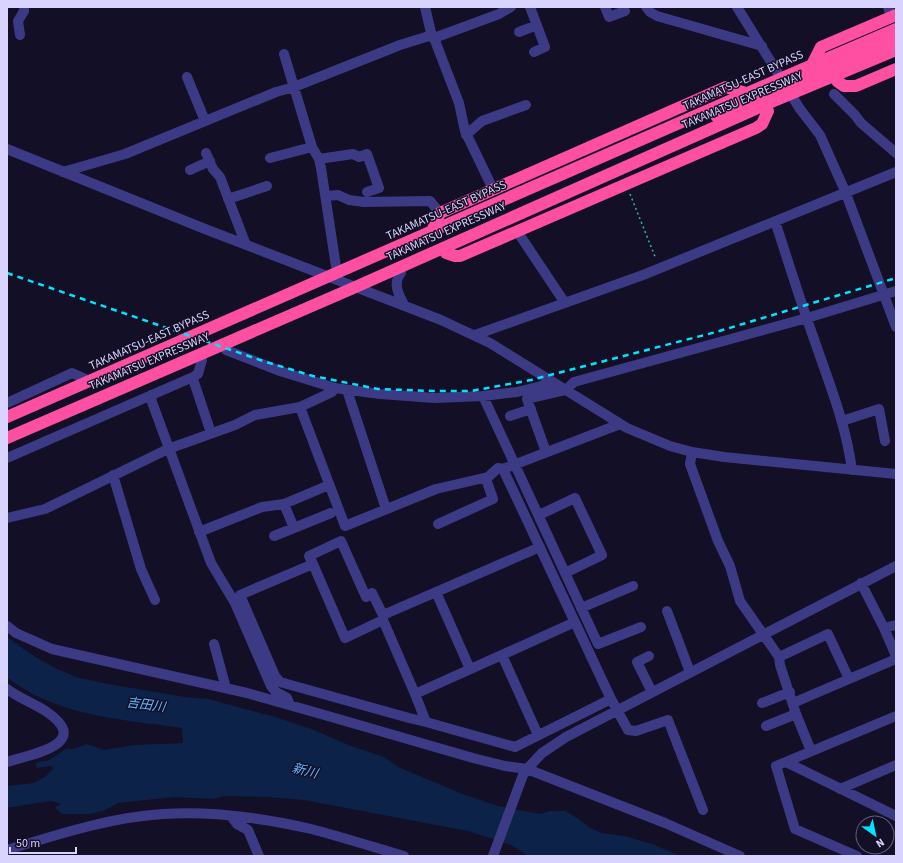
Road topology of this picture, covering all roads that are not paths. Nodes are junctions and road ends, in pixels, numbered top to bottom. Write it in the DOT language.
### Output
graph roads {
  1 [pos="24,7"];
  2 [pos="425,7"];
  3 [pos="510,7"];
  4 [pos="530,7"];
  5 [pos="605,7"];
  6 [pos="646,7"];
  7 [pos="737,7"];
  8 [pos="625,11"];
  9 [pos="891,13"];
  10 [pos="537,25"];
  11 [pos="896,29"];
  12 [pos="520,32"];
  13 [pos="20,35"];
  14 [pos="433,38"];
  15 [pos="896,39"];
  16 [pos="762,46"];
  17 [pos="896,50"];
  18 [pos="534,52"];
  19 [pos="284,54"];
  20 [pos="896,58"];
  21 [pos="812,65"];
  22 [pos="896,69"];
  23 [pos="187,76"];
  24 [pos="782,78"];
  25 [pos="836,81"];
  26 [pos="294,87"];
  27 [pos="746,94"];
  28 [pos="834,94"];
  29 [pos="794,100"];
  30 [pos="526,105"];
  31 [pos="768,111"];
  32 [pos="205,121"];
  33 [pos="466,135"];
  34 [pos="312,147"];
  35 [pos="7,149"];
  36 [pos="582,150"];
  37 [pos="896,153"];
  38 [pos="270,158"];
  39 [pos="319,159"];
  40 [pos="588,163"];
  41 [pos="190,170"];
  42 [pos="63,172"];
  43 [pos="896,172"];
  44 [pos="267,186"];
  45 [pos="492,190"];
  46 [pos="845,191"];
  47 [pos="367,192"];
  48 [pos="326,196"];
  49 [pos="228,199"];
  50 [pos="440,213"];
  51 [pos="775,221"];
  52 [pos="432,231"];
  53 [pos="517,231"];
  54 [pos="246,245"];
  55 [pos="446,253"];
  56 [pos="401,273"];
  57 [pos="333,275"];
  58 [pos="364,290"];
  59 [pos="896,291"];
  60 [pos="884,294"];
  61 [pos="564,303"];
  62 [pos="404,305"];
  63 [pos="807,318"];
  64 [pos="896,327"];
  65 [pos="475,335"];
  66 [pos="226,350"];
  67 [pos="202,360"];
  68 [pos="90,381"];
  69 [pos="194,382"];
  70 [pos="553,383"];
  71 [pos="335,388"];
  72 [pos="347,390"];
  73 [pos="566,390"];
  74 [pos="151,395"];
  75 [pos="483,396"];
  76 [pos="7,403"];
  77 [pos="300,407"];
  78 [pos="531,409"];
  79 [pos="510,416"];
  80 [pos="7,417"];
  81 [pos="842,421"];
  82 [pos="7,424"];
  83 [pos="620,424"];
  84 [pos="211,433"];
  85 [pos="7,438"];
  86 [pos="885,441"];
  87 [pos="7,445"];
  88 [pos="168,448"];
  89 [pos="546,452"];
  90 [pos="692,452"];
  91 [pos="7,458"];
  92 [pos="515,464"];
  93 [pos="503,468"];
  94 [pos="852,470"];
  95 [pos="896,474"];
  96 [pos="113,475"];
  97 [pos="488,477"];
  98 [pos="329,485"];
  99 [pos="284,504"];
  100 [pos="386,509"];
  101 [pos="331,513"];
  102 [pos="539,515"];
  103 [pos="7,518"];
  104 [pos="438,524"];
  105 [pos="294,528"];
  106 [pos="199,532"];
  107 [pos="274,536"];
  108 [pos="540,547"];
  109 [pos="313,564"];
  110 [pos="896,566"];
  111 [pos="565,573"];
  112 [pos="861,583"];
  113 [pos="633,586"];
  114 [pos="436,592"];
  115 [pos="155,600"];
  116 [pos="581,608"];
  117 [pos="667,611"];
  118 [pos="383,618"];
  119 [pos="575,622"];
  120 [pos="896,625"];
  121 [pos="7,626"];
  122 [pos="641,627"];
  123 [pos="884,628"];
  124 [pos="764,634"];
  125 [pos="214,644"];
  126 [pos="502,655"];
  127 [pos="649,656"];
  128 [pos="896,656"];
  129 [pos="779,657"];
  130 [pos="896,660"];
  131 [pos="470,669"];
  132 [pos="690,672"];
  133 [pos="849,679"];
  134 [pos="226,688"];
  135 [pos="7,689"];
  136 [pos="652,692"];
  137 [pos="790,692"];
  138 [pos="415,694"];
  139 [pos="611,699"];
  140 [pos="762,703"];
  141 [pos="793,703"];
  142 [pos="290,705"];
  143 [pos="614,712"];
  144 [pos="796,714"];
  145 [pos="896,716"];
  146 [pos="426,722"];
  147 [pos="766,726"];
  148 [pos="538,736"];
  149 [pos="811,751"];
  150 [pos="7,762"];
  151 [pos="786,762"];
  152 [pos="896,766"];
  153 [pos="525,772"];
  154 [pos="840,788"];
  155 [pos="702,810"];
  156 [pos="231,816"];
  157 [pos="896,816"];
  158 [pos="7,850"];
  159 [pos="259,856"];
  160 [pos="404,856"];
  161 [pos="493,856"];
  162 [pos="740,856"];
  163 [pos="857,856"];
  1 -- 13 [label="street"];
  2 -- 14 [label="street"];
  3 -- 14 [label="street"];
  4 -- 10 [label="street"];
  5 -- 8 [label="street"];
  6 -- 16 [label="street"];
  7 -- 16 [label="street"];
  9 -- 21 [label="highway"];
  10 -- 12 [label="street"];
  10 -- 18 [label="street"];
  11 -- 21 [label="highway, TAKAMATSU-EAST BYPASS"];
  14 -- 26 [label="street"];
  14 -- 33 [label="street"];
  15 -- 82 [label="highway, TAKAMATSU EXPRESSWAY"];
  16 -- 24 [label="street"];
  17 -- 85 [label="highway, TAKAMATSU EXPRESSWAY"];
  19 -- 26 [label="street"];
  20 -- 25 [label="highway"];
  21 -- 24 [label="highway, TAKAMATSU-EAST BYPASS"];
  22 -- 25 [label="highway"];
  23 -- 32 [label="street"];
  24 -- 27 [label="highway, TAKAMATSU-EAST BYPASS"];
  24 -- 29 [label="street"];
  25 -- 29 [label="highway"];
  26 -- 32 [label="street"];
  26 -- 34 [label="street"];
  27 -- 36 [label="highway"];
  27 -- 40 [label="highway, TAKAMATSU-EAST BYPASS"];
  28 -- 37 [label="street"];
  29 -- 31 [label="highway"];
  29 -- 46 [label="street"];
  30 -- 33 [label="street"];
  31 -- 53 [label="highway"];
  31 -- 55 [label="highway"];
  32 -- 42 [label="street"];
  33 -- 45 [label="street"];
  34 -- 38 [label="street"];
  34 -- 39 [label="street"];
  35 -- 42 [label="street"];
  36 -- 40 [label="highway"];
  36 -- 45 [label="highway"];
  39 -- 47 [label="street"];
  39 -- 48 [label="street"];
  40 -- 52 [label="highway, TAKAMATSU-EAST BYPASS"];
  41 -- 49 [label="street"];
  42 -- 54 [label="street"];
  43 -- 46 [label="street"];
  44 -- 49 [label="street"];
  45 -- 50 [label="highway"];
  46 -- 51 [label="street"];
  46 -- 60 [label="street"];
  48 -- 50 [label="street"];
  48 -- 57 [label="street"];
  49 -- 54 [label="street"];
  50 -- 52 [label="highway"];
  51 -- 61 [label="street"];
  51 -- 63 [label="street"];
  52 -- 57 [label="highway, TAKAMATSU-EAST BYPASS"];
  53 -- 55 [label="highway"];
  53 -- 61 [label="street"];
  54 -- 57 [label="street"];
  55 -- 56 [label="highway"];
  56 -- 58 [label="highway"];
  56 -- 62 [label="street"];
  57 -- 58 [label="street"];
  57 -- 68 [label="highway, TAKAMATSU-EAST BYPASS"];
  58 -- 62 [label="street"];
  58 -- 66 [label="highway"];
  59 -- 60 [label="street"];
  60 -- 63 [label="street"];
  60 -- 64 [label="street"];
  61 -- 65 [label="street"];
  62 -- 65 [label="street"];
  63 -- 73 [label="street"];
  63 -- 81 [label="street"];
  65 -- 70 [label="street"];
  66 -- 67 [label="highway"];
  66 -- 71 [label="street"];
  67 -- 74 [label="street"];
  67 -- 87 [label="highway"];
  68 -- 76 [label="street"];
  68 -- 80 [label="highway, TAKAMATSU-EAST BYPASS"];
  69 -- 84 [label="street"];
  70 -- 73 [label="street"];
  70 -- 75 [label="street"];
  71 -- 72 [label="street"];
  71 -- 77 [label="street"];
  72 -- 75 [label="street"];
  72 -- 100 [label="street"];
  73 -- 78 [label="street"];
  73 -- 83 [label="street"];
  74 -- 88 [label="street"];
  74 -- 91 [label="street"];
  75 -- 92 [label="street"];
  77 -- 84 [label="street"];
  77 -- 98 [label="street"];
  78 -- 79 [label="street"];
  78 -- 89 [label="street"];
  81 -- 86 [label="street"];
  81 -- 94 [label="street"];
  83 -- 89 [label="street"];
  83 -- 90 [label="street"];
  84 -- 88 [label="street"];
  88 -- 96 [label="street"];
  88 -- 106 [label="street"];
  89 -- 92 [label="street"];
  90 -- 94 [label="street"];
  90 -- 124 [label="street"];
  92 -- 93 [label="street"];
  92 -- 102 [label="street"];
  93 -- 97 [label="street"];
  93 -- 108 [label="street"];
  94 -- 95 [label="street"];
  96 -- 103 [label="street"];
  96 -- 115 [label="street"];
  97 -- 100 [label="street"];
  97 -- 104 [label="street"];
  98 -- 99 [label="street"];
  98 -- 100 [label="street"];
  99 -- 105 [label="street"];
  99 -- 106 [label="street"];
  101 -- 105 [label="street"];
  102 -- 111 [label="street"];
  102 -- 111 [label="street"];
  105 -- 107 [label="street"];
  106 -- 142 [label="street"];
  108 -- 114 [label="street"];
  108 -- 119 [label="street"];
  109 -- 118 [label="street"];
  109 -- 118 [label="street"];
  109 -- 146 [label="street"];
  110 -- 112 [label="street"];
  111 -- 116 [label="street"];
  112 -- 123 [label="street"];
  112 -- 124 [label="street"];
  113 -- 116 [label="street"];
  114 -- 118 [label="street"];
  114 -- 131 [label="street"];
  116 -- 122 [label="street"];
  117 -- 132 [label="street"];
  118 -- 138 [label="street"];
  119 -- 126 [label="street"];
  119 -- 139 [label="street"];
  120 -- 123 [label="street"];
  121 -- 134 [label="street"];
  123 -- 128 [label="street"];
  124 -- 129 [label="street"];
  124 -- 132 [label="street"];
  125 -- 134 [label="street"];
  126 -- 131 [label="street"];
  126 -- 148 [label="street"];
  127 -- 136 [label="street"];
  129 -- 133 [label="street"];
  129 -- 137 [label="street"];
  130 -- 133 [label="street"];
  131 -- 138 [label="street"];
  132 -- 136 [label="street"];
  133 -- 141 [label="street"];
  134 -- 142 [label="street"];
  135 -- 150 [label="street"];
  136 -- 143 [label="street"];
  137 -- 140 [label="street"];
  137 -- 141 [label="street"];
  138 -- 146 [label="street"];
  139 -- 143 [label="street"];
  139 -- 148 [label="street"];
  141 -- 144 [label="street"];
  142 -- 153 [label="street"];
  143 -- 153 [label="street"];
  143 -- 155 [label="street"];
  144 -- 147 [label="street"];
  144 -- 149 [label="street"];
  145 -- 149 [label="street"];
  146 -- 148 [label="street"];
  149 -- 151 [label="street"];
  151 -- 154 [label="street"];
  151 -- 163 [label="street"];
  152 -- 154 [label="street"];
  153 -- 161 [label="street"];
  153 -- 162 [label="street"];
  154 -- 157 [label="street"];
  156 -- 158 [label="street"];
  156 -- 159 [label="street"];
  156 -- 160 [label="street"];
}
